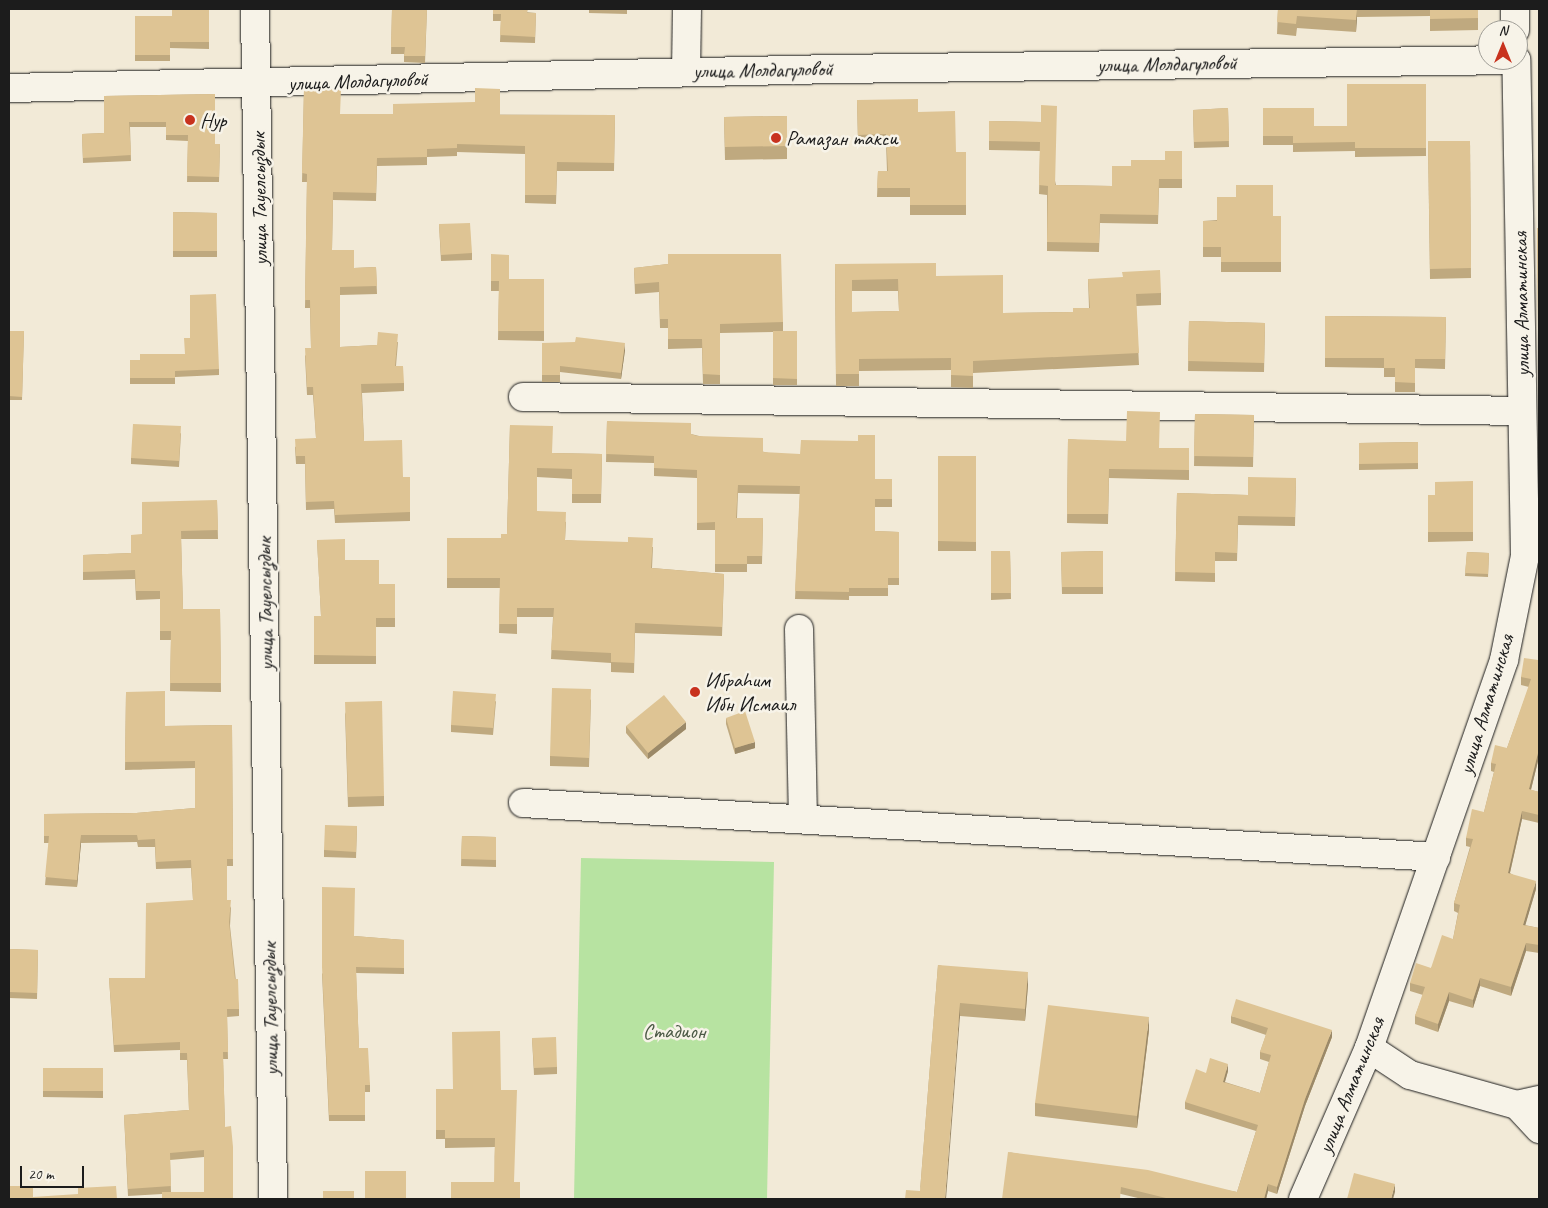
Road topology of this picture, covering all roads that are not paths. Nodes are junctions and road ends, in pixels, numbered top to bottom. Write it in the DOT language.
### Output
graph roads {
  1 [pos="255,9"];
  2 [pos="686,9"];
  3 [pos="1478,61"];
  4 [pos="1516,70"];
  5 [pos="686,72"];
  6 [pos="258,83"];
  7 [pos="9,88"];
  8 [pos="523,397"];
  9 [pos="1522,411"];
  10 [pos="1532,556"];
  11 [pos="799,629"];
  12 [pos="523,803"];
  13 [pos="803,819"];
  14 [pos="1436,857"];
  15 [pos="1369,1048"];
  16 [pos="1528,1103"];
  17 [pos="1539,1129"];
  18 [pos="273,1199"];
  19 [pos="1303,1199"];
  1 -- 6 [label="street, улица Тауелсыздык"];
  2 -- 5 [label="street"];
  3 -- 5 [label="street, улица Молдагуловой"];
  4 -- 9 [label="street, улица Алматинская"];
  5 -- 6 [label="street, улица Молдагуловой"];
  6 -- 7 [label="street, улица Молдагуловой"];
  6 -- 18 [label="street, улица Тауелсыздык"];
  8 -- 9 [label="street"];
  9 -- 10 [label="street, улица Алматинская"];
  10 -- 14 [label="street, улица Алматинская"];
  11 -- 13 [label="street"];
  12 -- 13 [label="street"];
  13 -- 14 [label="street"];
  14 -- 15 [label="street, улица Алматинская"];
  15 -- 16 [label="street"];
  15 -- 19 [label="street, улица Алматинская"];
  16 -- 17 [label="street"];
}
